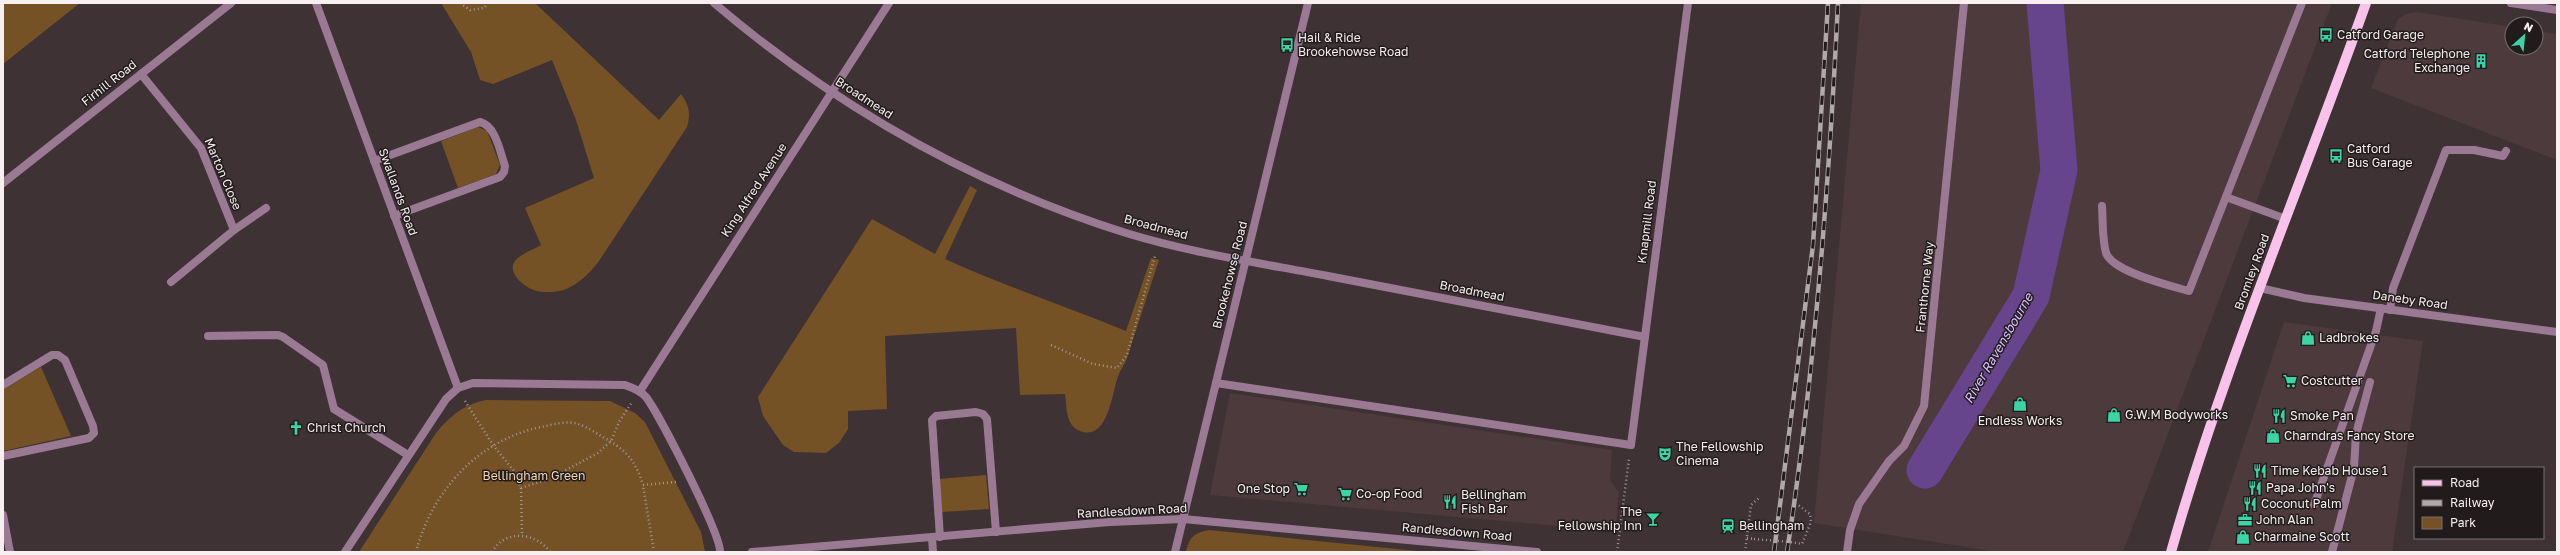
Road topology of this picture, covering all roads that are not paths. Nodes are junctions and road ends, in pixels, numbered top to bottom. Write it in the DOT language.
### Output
graph roads {
  1 [pos="231,3"];
  2 [pos="316,3"];
  3 [pos="714,3"];
  4 [pos="889,3"];
  5 [pos="1308,3"];
  6 [pos="1688,3"];
  7 [pos="1964,3"];
  8 [pos="2302,3"];
  9 [pos="2366,3"];
  10 [pos="2511,3"];
  11 [pos="2557,10"];
  12 [pos="141,74"];
  13 [pos="831,91"];
  14 [pos="2506,151"];
  15 [pos="374,162"];
  16 [pos="3,183"];
  17 [pos="2226,196"];
  18 [pos="2102,206"];
  19 [pos="266,208"];
  20 [pos="394,216"];
  21 [pos="2286,219"];
  22 [pos="234,230"];
  23 [pos="1246,260"];
  24 [pos="171,282"];
  25 [pos="2260,288"];
  26 [pos="2385,309"];
  27 [pos="2557,332"];
  28 [pos="208,336"];
  29 [pos="1645,337"];
  30 [pos="2370,382"];
  31 [pos="1216,383"];
  32 [pos="3,385"];
  33 [pos="458,388"];
  34 [pos="640,391"];
  35 [pos="408,455"];
  36 [pos="3,456"];
  37 [pos="2314,505"];
  38 [pos="3,515"];
  39 [pos="1183,519"];
  40 [pos="996,532"];
  41 [pos="936,537"];
  42 [pos="10,552"];
  43 [pos="345,552"];
  44 [pos="720,552"];
  45 [pos="752,552"];
  46 [pos="933,552"];
  47 [pos="1175,552"];
  48 [pos="1537,552"];
  49 [pos="1847,552"];
  50 [pos="2171,552"];
  51 [pos="2332,552"];
  1 -- 12 [label="street, Firhill Road"];
  2 -- 15 [label="street, Swallands Road"];
  3 -- 13 [label="street, Broadmead"];
  4 -- 13 [label="street, King Alfred Avenue"];
  5 -- 23 [label="street, Brookehowse Road"];
  6 -- 29 [label="street, Knapmill Road"];
  7 -- 49 [label="street, Franthorne Way"];
  8 -- 17 [label="street"];
  9 -- 21 [label="main road, Bromley Road"];
  10 -- 11 [label="street"];
  12 -- 16 [label="street, Firhill Road"];
  12 -- 22 [label="street, Marton Close"];
  13 -- 23 [label="street, Broadmead"];
  13 -- 34 [label="street, King Alfred Avenue"];
  14 -- 26 [label="street"];
  15 -- 20 [label="street, Swallands Road"];
  15 -- 20 [label="street"];
  17 -- 18 [label="street"];
  17 -- 21 [label="street"];
  19 -- 22 [label="street, Marton Close"];
  20 -- 33 [label="street, Swallands Road"];
  21 -- 25 [label="main road, Bromley Road"];
  22 -- 24 [label="street, Marton Close"];
  23 -- 29 [label="street, Broadmead"];
  23 -- 31 [label="street, Brookehowse Road"];
  25 -- 26 [label="street, Daneby Road"];
  25 -- 50 [label="main road, Bromley Road"];
  26 -- 27 [label="street, Daneby Road"];
  26 -- 37 [label="street"];
  28 -- 35 [label="street"];
  29 -- 31 [label="street, Knapmill Road"];
  30 -- 51 [label="street"];
  31 -- 39 [label="street, Brookehowse Road"];
  32 -- 36 [label="street"];
  33 -- 34 [label="street"];
  33 -- 35 [label="street"];
  34 -- 44 [label="street"];
  35 -- 43 [label="street"];
  38 -- 42 [label="street"];
  39 -- 40 [label="street, Randlesdown Road"];
  39 -- 47 [label="street, Brookehowse Road"];
  39 -- 48 [label="street, Randlesdown Road"];
  40 -- 41 [label="street, Randlesdown Road"];
  40 -- 41 [label="street"];
  41 -- 45 [label="street, Randlesdown Road"];
  41 -- 46 [label="street"];
}
